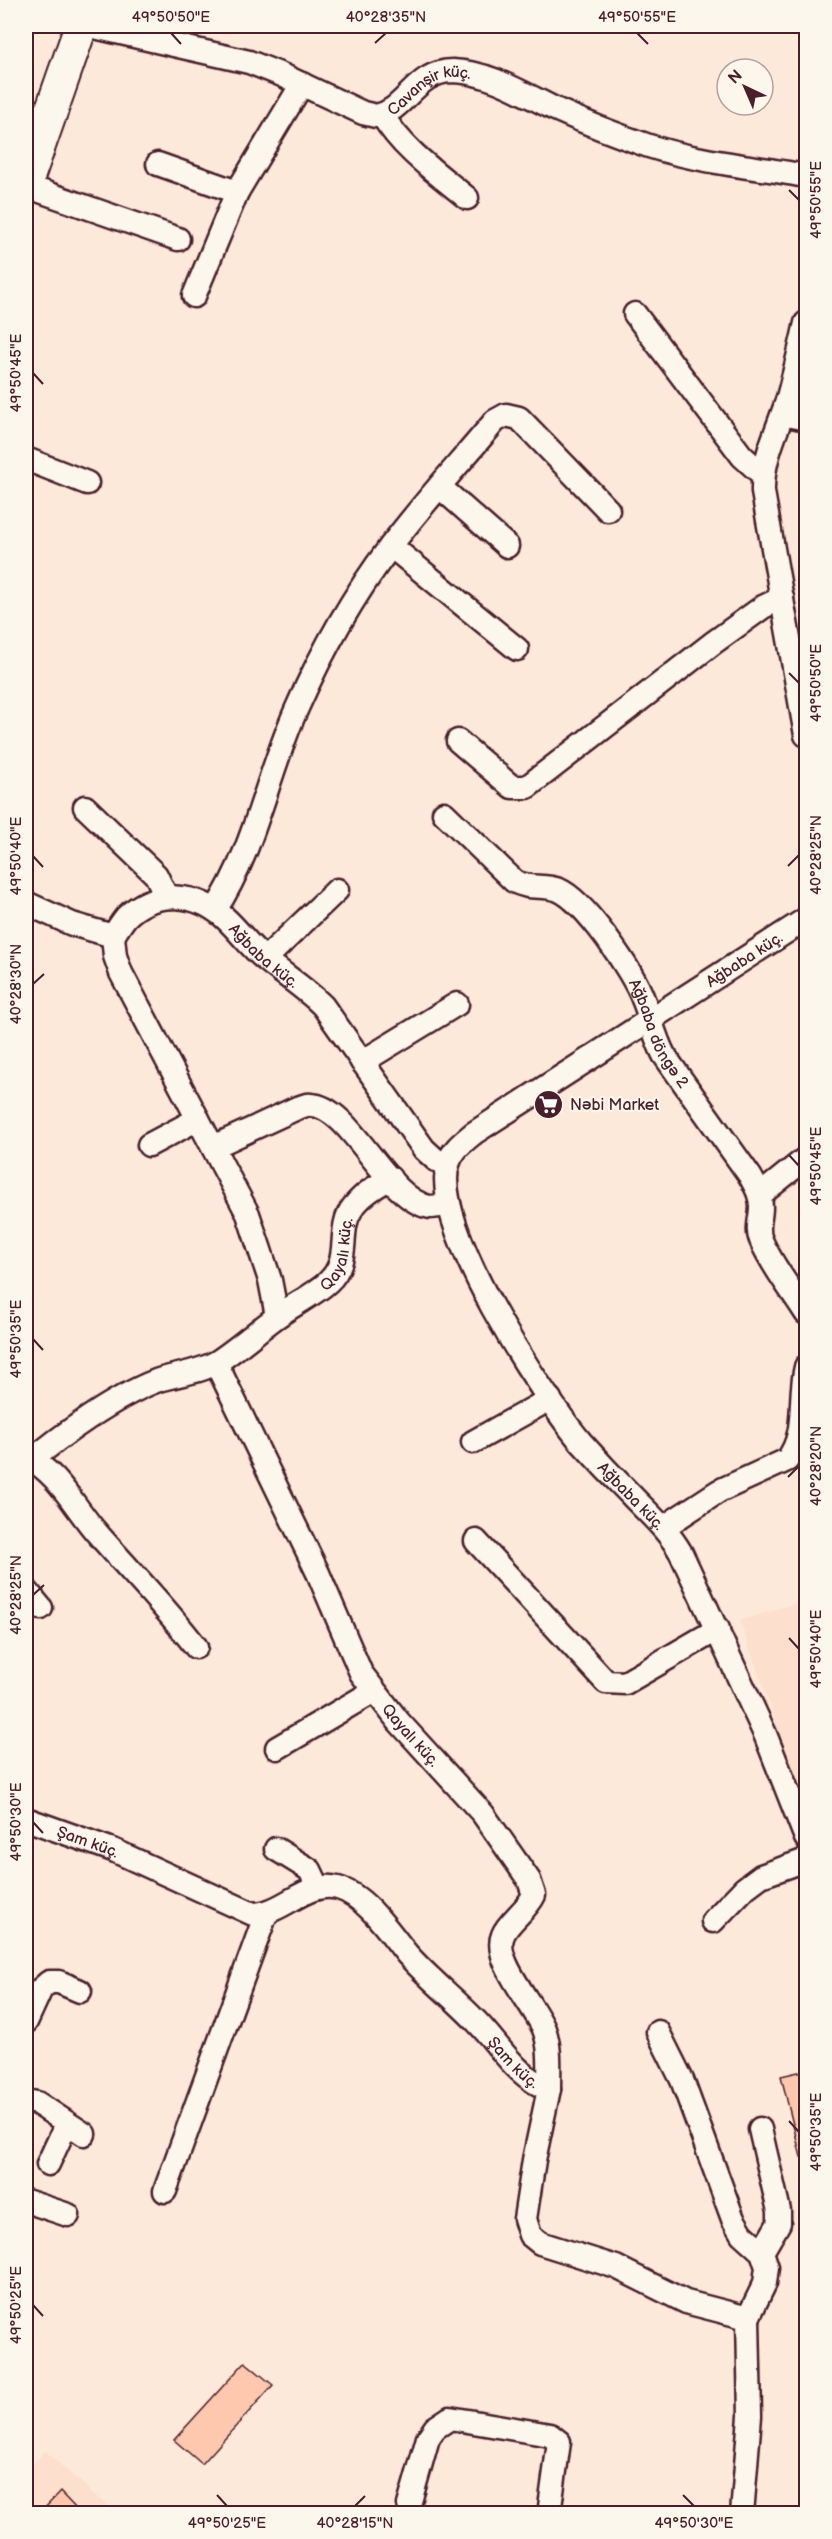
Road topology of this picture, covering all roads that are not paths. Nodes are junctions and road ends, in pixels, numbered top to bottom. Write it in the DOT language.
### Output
graph roads {
  1 [pos="81,26"];
  2 [pos="90,26"];
  3 [pos="302,84"];
  4 [pos="382,115"];
  5 [pos="158,164"];
  6 [pos="807,176"];
  7 [pos="26,185"];
  8 [pos="237,192"];
  9 [pos="467,198"];
  10 [pos="178,239"];
  11 [pos="194,296"];
  12 [pos="635,314"];
  13 [pos="807,323"];
  14 [pos="802,365"];
  15 [pos="783,414"];
  16 [pos="807,419"];
  17 [pos="26,459"];
  18 [pos="763,475"];
  19 [pos="87,483"];
  20 [pos="440,487"];
  21 [pos="608,510"];
  22 [pos="391,546"];
  23 [pos="507,546"];
  24 [pos="782,598"];
  25 [pos="517,649"];
  26 [pos="807,735"];
  27 [pos="458,741"];
  28 [pos="85,807"];
  29 [pos="444,813"];
  30 [pos="337,890"];
  31 [pos="166,896"];
  32 [pos="26,903"];
  33 [pos="215,910"];
  34 [pos="807,919"];
  35 [pos="113,936"];
  36 [pos="264,959"];
  37 [pos="457,1004"];
  38 [pos="649,1020"];
  39 [pos="362,1062"];
  40 [pos="198,1119"];
  41 [pos="149,1145"];
  42 [pos="213,1147"];
  43 [pos="807,1158"];
  44 [pos="448,1164"];
  45 [pos="390,1178"];
  46 [pos="760,1195"];
  47 [pos="448,1204"];
  48 [pos="807,1313"];
  49 [pos="277,1316"];
  50 [pos="216,1363"];
  51 [pos="807,1367"];
  52 [pos="550,1399"];
  53 [pos="473,1442"];
  54 [pos="28,1460"];
  55 [pos="797,1463"];
  56 [pos="664,1527"];
  57 [pos="476,1542"];
  58 [pos="26,1590"];
  59 [pos="41,1608"];
  60 [pos="718,1629"];
  61 [pos="196,1647"];
  62 [pos="374,1691"];
  63 [pos="277,1748"];
  64 [pos="26,1819"];
  65 [pos="807,1838"];
  66 [pos="276,1850"];
  67 [pos="807,1860"];
  68 [pos="318,1887"];
  69 [pos="266,1914"];
  70 [pos="713,1921"];
  71 [pos="80,1991"];
  72 [pos="26,2022"];
  73 [pos="658,2032"];
  74 [pos="549,2089"];
  75 [pos="26,2101"];
  76 [pos="760,2129"];
  77 [pos="48,2164"];
  78 [pos="165,2191"];
  79 [pos="26,2201"];
  80 [pos="68,2215"];
  81 [pos="762,2252"];
  82 [pos="748,2318"];
  83 [pos="409,2505"];
  84 [pos="549,2514"];
  85 [pos="742,2514"];
  1 -- 7 [label="main road"];
  2 -- 3 [label="street, Cavanşir küç."];
  3 -- 4 [label="street, Cavanşir küç."];
  3 -- 8 [label="street"];
  4 -- 6 [label="street, Cavanşir küç."];
  4 -- 9 [label="street"];
  5 -- 8 [label="street"];
  7 -- 10 [label="street"];
  8 -- 11 [label="street"];
  12 -- 18 [label="street"];
  13 -- 14 [label="street"];
  14 -- 15 [label="street"];
  15 -- 16 [label="street"];
  15 -- 18 [label="street"];
  17 -- 19 [label="street"];
  18 -- 24 [label="street"];
  20 -- 21 [label="street"];
  20 -- 22 [label="street"];
  20 -- 23 [label="street"];
  22 -- 25 [label="street"];
  22 -- 33 [label="street"];
  24 -- 26 [label="street"];
  24 -- 27 [label="street"];
  28 -- 31 [label="street"];
  29 -- 38 [label="street, Ağbaba döngə 2"];
  30 -- 36 [label="street"];
  31 -- 33 [label="street, Ağbaba küç."];
  31 -- 35 [label="street"];
  32 -- 35 [label="street"];
  33 -- 36 [label="street, Ağbaba küç."];
  34 -- 38 [label="street, Ağbaba küç."];
  35 -- 40 [label="street"];
  36 -- 39 [label="street, Ağbaba küç."];
  37 -- 39 [label="street"];
  38 -- 44 [label="street, Ağbaba küç."];
  38 -- 46 [label="street, Ağbaba döngə 2"];
  39 -- 44 [label="street, Ağbaba küç."];
  40 -- 41 [label="street"];
  40 -- 42 [label="street"];
  42 -- 45 [label="street"];
  42 -- 49 [label="street"];
  43 -- 46 [label="street"];
  44 -- 47 [label="street, Ağbaba küç."];
  45 -- 47 [label="street"];
  45 -- 49 [label="street, Qayalı küç."];
  46 -- 48 [label="street"];
  47 -- 52 [label="street, Ağbaba küç."];
  49 -- 50 [label="street, Qayalı küç."];
  50 -- 54 [label="street, Qayalı küç."];
  50 -- 62 [label="street, Qayalı küç."];
  51 -- 55 [label="street"];
  52 -- 53 [label="street"];
  52 -- 56 [label="street, Ağbaba küç."];
  54 -- 61 [label="street, Qayalı küç."];
  55 -- 56 [label="street"];
  56 -- 60 [label="street, Ağbaba küç."];
  57 -- 60 [label="street"];
  58 -- 59 [label="street"];
  60 -- 65 [label="street, Ağbaba küç."];
  62 -- 63 [label="street"];
  62 -- 74 [label="street, Qayalı küç."];
  64 -- 69 [label="street, Şam küç."];
  66 -- 68 [label="street"];
  67 -- 70 [label="street"];
  68 -- 69 [label="street"];
  68 -- 74 [label="street, Şam küç."];
  69 -- 78 [label="street"];
  71 -- 72 [label="street"];
  73 -- 81 [label="street"];
  74 -- 82 [label="street, Şam küç."];
  75 -- 77 [label="street"];
  76 -- 81 [label="street"];
  79 -- 80 [label="street"];
  81 -- 82 [label="street"];
  82 -- 85 [label="street"];
  83 -- 84 [label="street"];
}
